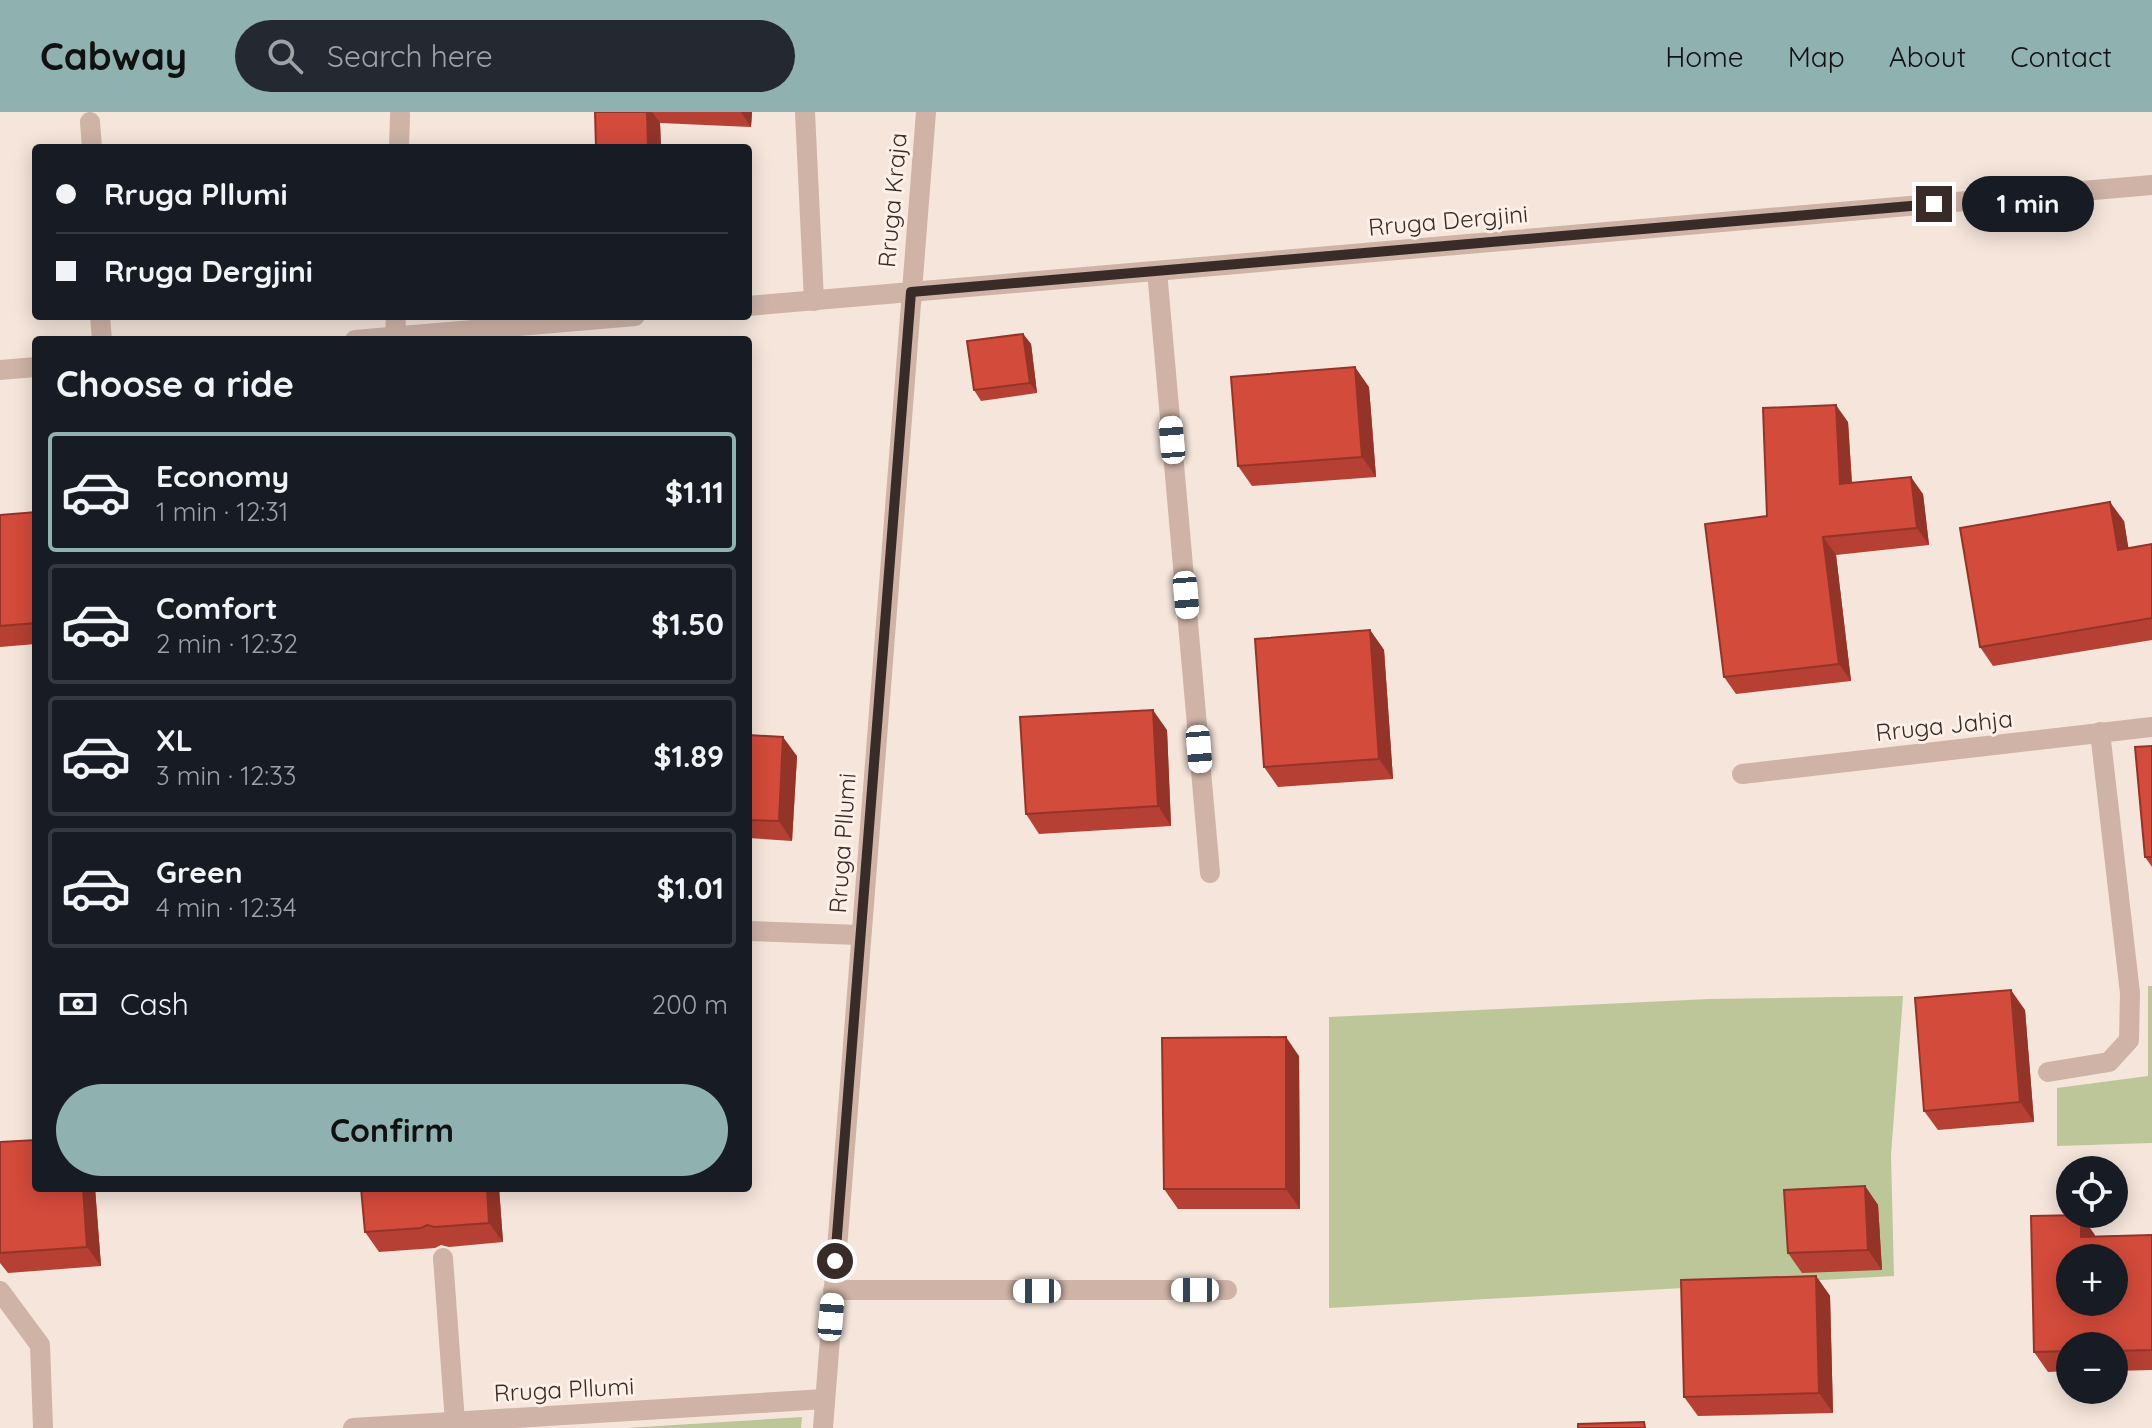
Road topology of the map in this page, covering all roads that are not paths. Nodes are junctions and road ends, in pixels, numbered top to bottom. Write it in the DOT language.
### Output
graph roads {
  1 [pos="805,112"];
  2 [pos="926,112"];
  3 [pos="400,115"];
  4 [pos="90,122"];
  5 [pos="92,144"];
  6 [pos="399,144"];
  7 [pos="2152,185"];
  8 [pos="1157,271"];
  9 [pos="911,292"];
  10 [pos="814,301"];
  11 [pos="752,306"];
  12 [pos="539,320"];
  13 [pos="396,326"];
  14 [pos="367,336"];
  15 [pos="32,367"];
  16 [pos="0,370"];
  17 [pos="2152,727"];
  18 [pos="2100,732"];
  19 [pos="1742,774"];
  20 [pos="1210,873"];
  21 [pos="752,931"];
  22 [pos="860,935"];
  23 [pos="2048,1072"];
  24 [pos="443,1258"];
  25 [pos="833,1290"];
  26 [pos="1227,1290"];
  27 [pos="0,1291"];
  28 [pos="825,1399"];
  29 [pos="455,1422"];
  30 [pos="43,1428"];
  31 [pos="353,1428"];
  32 [pos="823,1428"];
  1 -- 10 [label="street"];
  2 -- 9 [label="street, Rruga Kraja"];
  3 -- 6 [label="street"];
  4 -- 5 [label="street"];
  7 -- 8 [label="street, Rruga Dergjini"];
  8 -- 9 [label="street, Rruga Dergjini"];
  8 -- 20 [label="street"];
  9 -- 10 [label="street, Rruga Dergjini"];
  9 -- 22 [label="street, Rruga Pllumi"];
  10 -- 11 [label="street, Rruga Dergjini"];
  12 -- 13 [label="street"];
  13 -- 14 [label="street"];
  15 -- 16 [label="street"];
  17 -- 18 [label="street, Rruga Jahja"];
  18 -- 19 [label="street, Rruga Jahja"];
  18 -- 23 [label="street"];
  21 -- 22 [label="street"];
  22 -- 25 [label="street, Rruga Pllumi"];
  24 -- 29 [label="street"];
  25 -- 26 [label="street"];
  25 -- 28 [label="street, Rruga Pllumi"];
  27 -- 30 [label="street"];
  28 -- 29 [label="street, Rruga Pllumi"];
  28 -- 32 [label="street, Rruga Pllumi"];
  29 -- 31 [label="street, Rruga Pllumi"];
}
